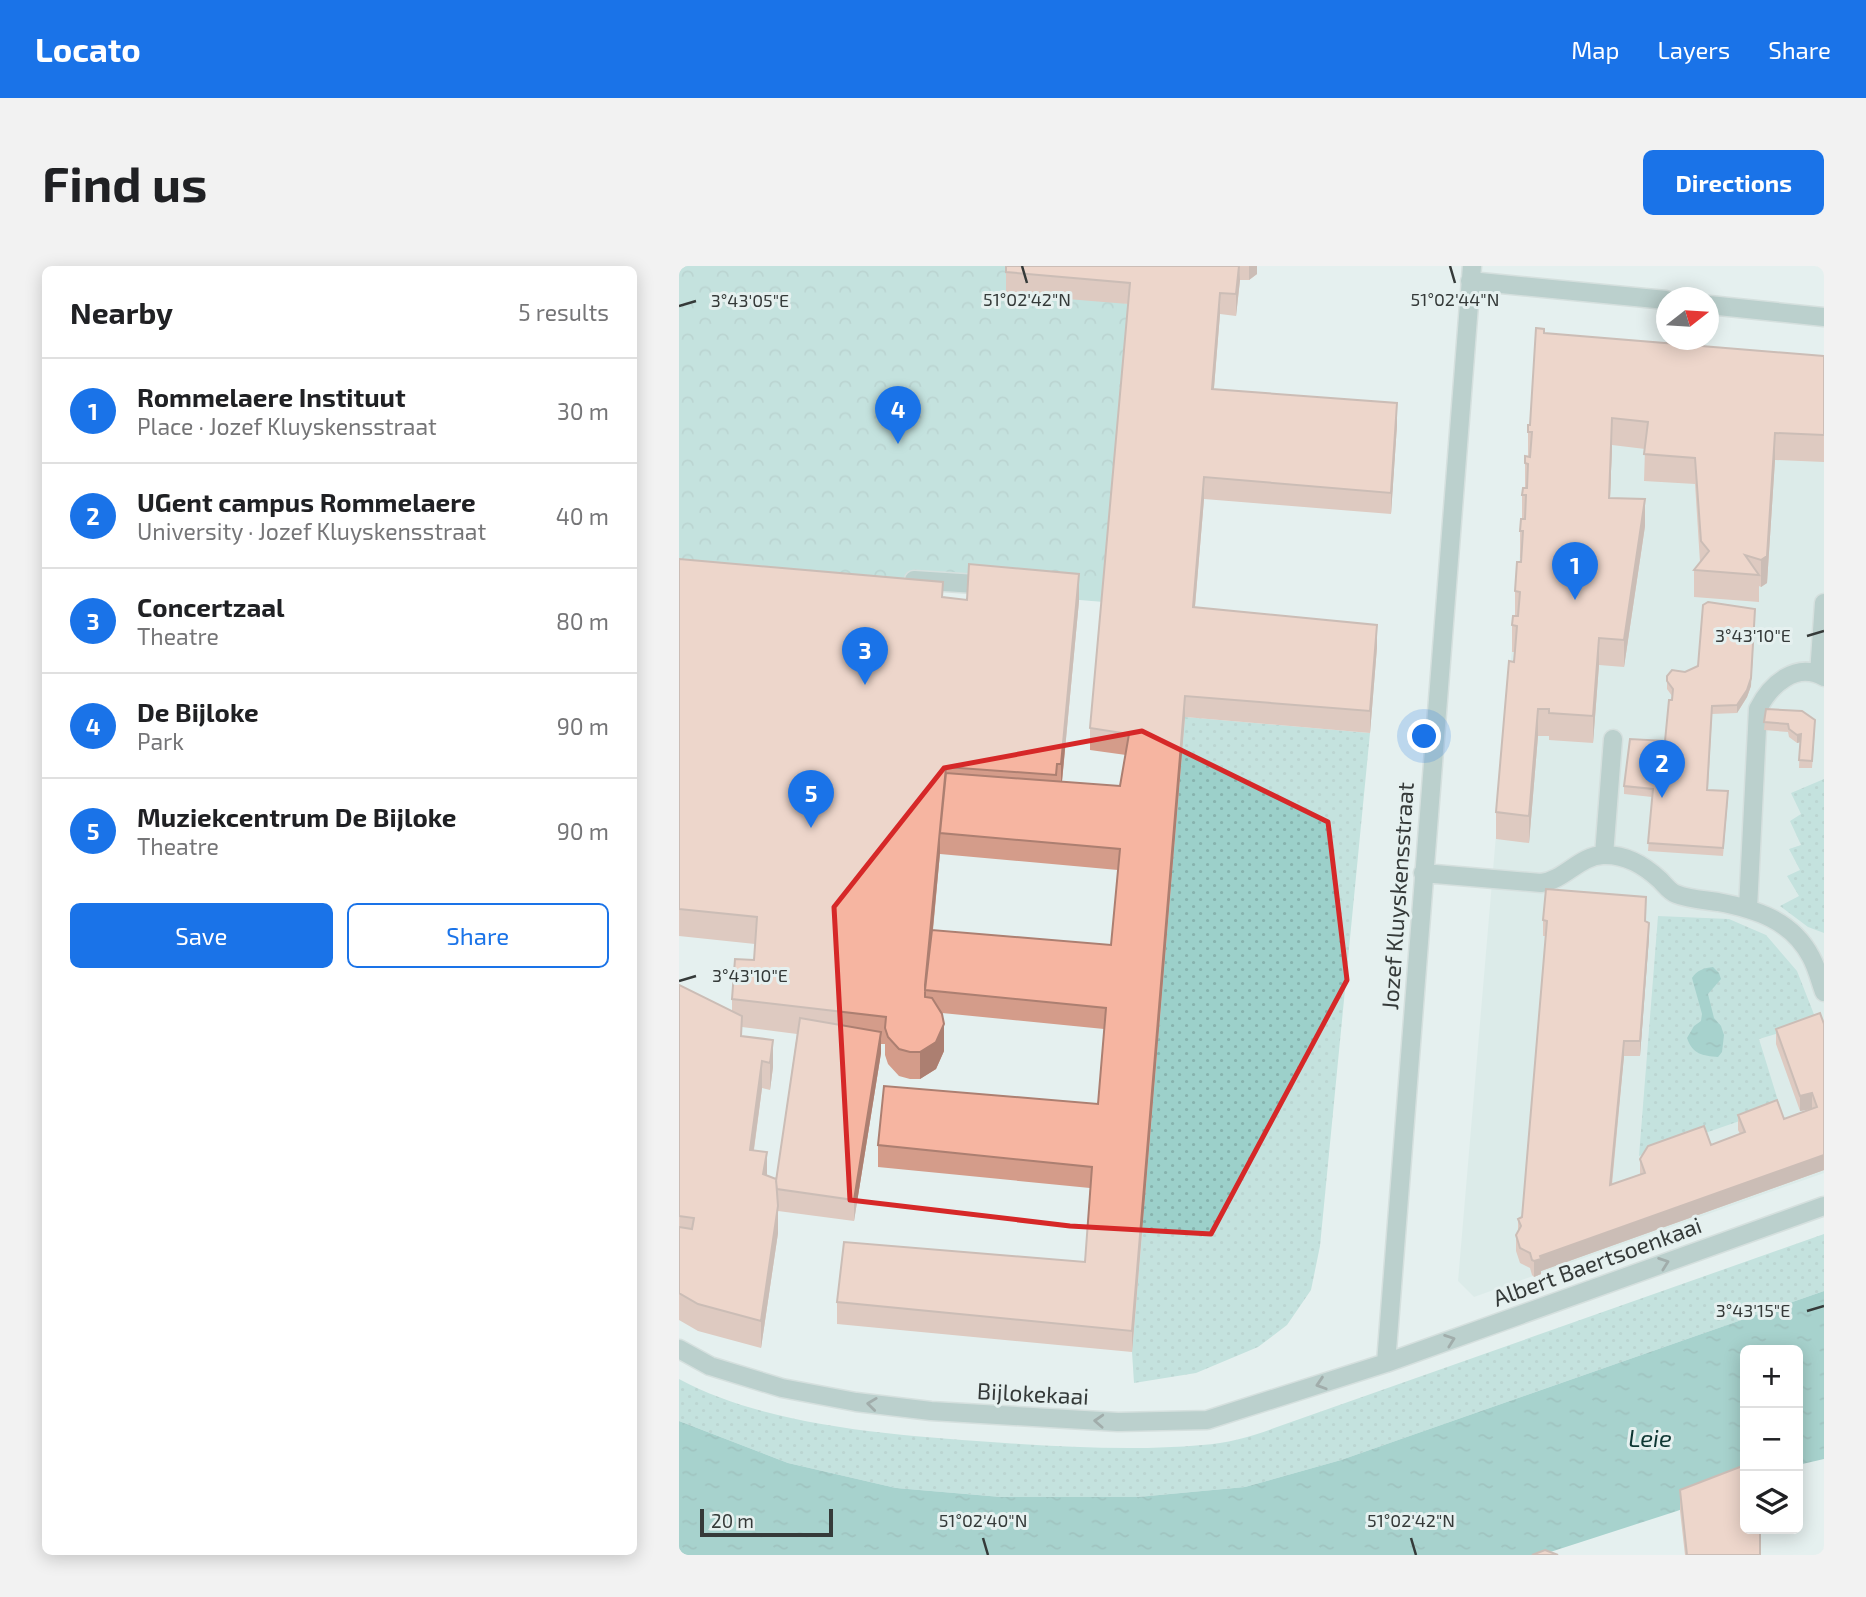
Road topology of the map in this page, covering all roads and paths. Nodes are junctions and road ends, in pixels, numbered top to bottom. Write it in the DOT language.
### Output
graph roads {
  1 [pos="1471,273"];
  2 [pos="1656,298"];
  3 [pos="1719,306"];
  4 [pos="1824,317"];
  5 [pos="891,579"];
  6 [pos="1002,586"];
  7 [pos="1824,603"];
  8 [pos="1821,676"];
  9 [pos="1613,739"];
  10 [pos="1604,855"];
  11 [pos="1423,873"];
  12 [pos="1748,908"];
  13 [pos="1824,992"];
  14 [pos="1824,1206"];
  15 [pos="679,1349"];
  16 [pos="1386,1363"];
  1 -- 2 [label="street"];
  1 -- 11 [label="street, Jozef Kluyskensstraat"];
  3 -- 4 [label="street"];
  5 -- 6 [label="street"];
  7 -- 8 [label="street"];
  8 -- 12 [label="street"];
  9 -- 10 [label="street"];
  10 -- 11 [label="street"];
  10 -- 12 [label="street"];
  11 -- 16 [label="street, Jozef Kluyskensstraat"];
  12 -- 13 [label="street"];
  16 -- 14 [label="street, Albert Baertsoenkaai, one-way"];
  16 -- 15 [label="street, Bijlokekaai, one-way"];
}
